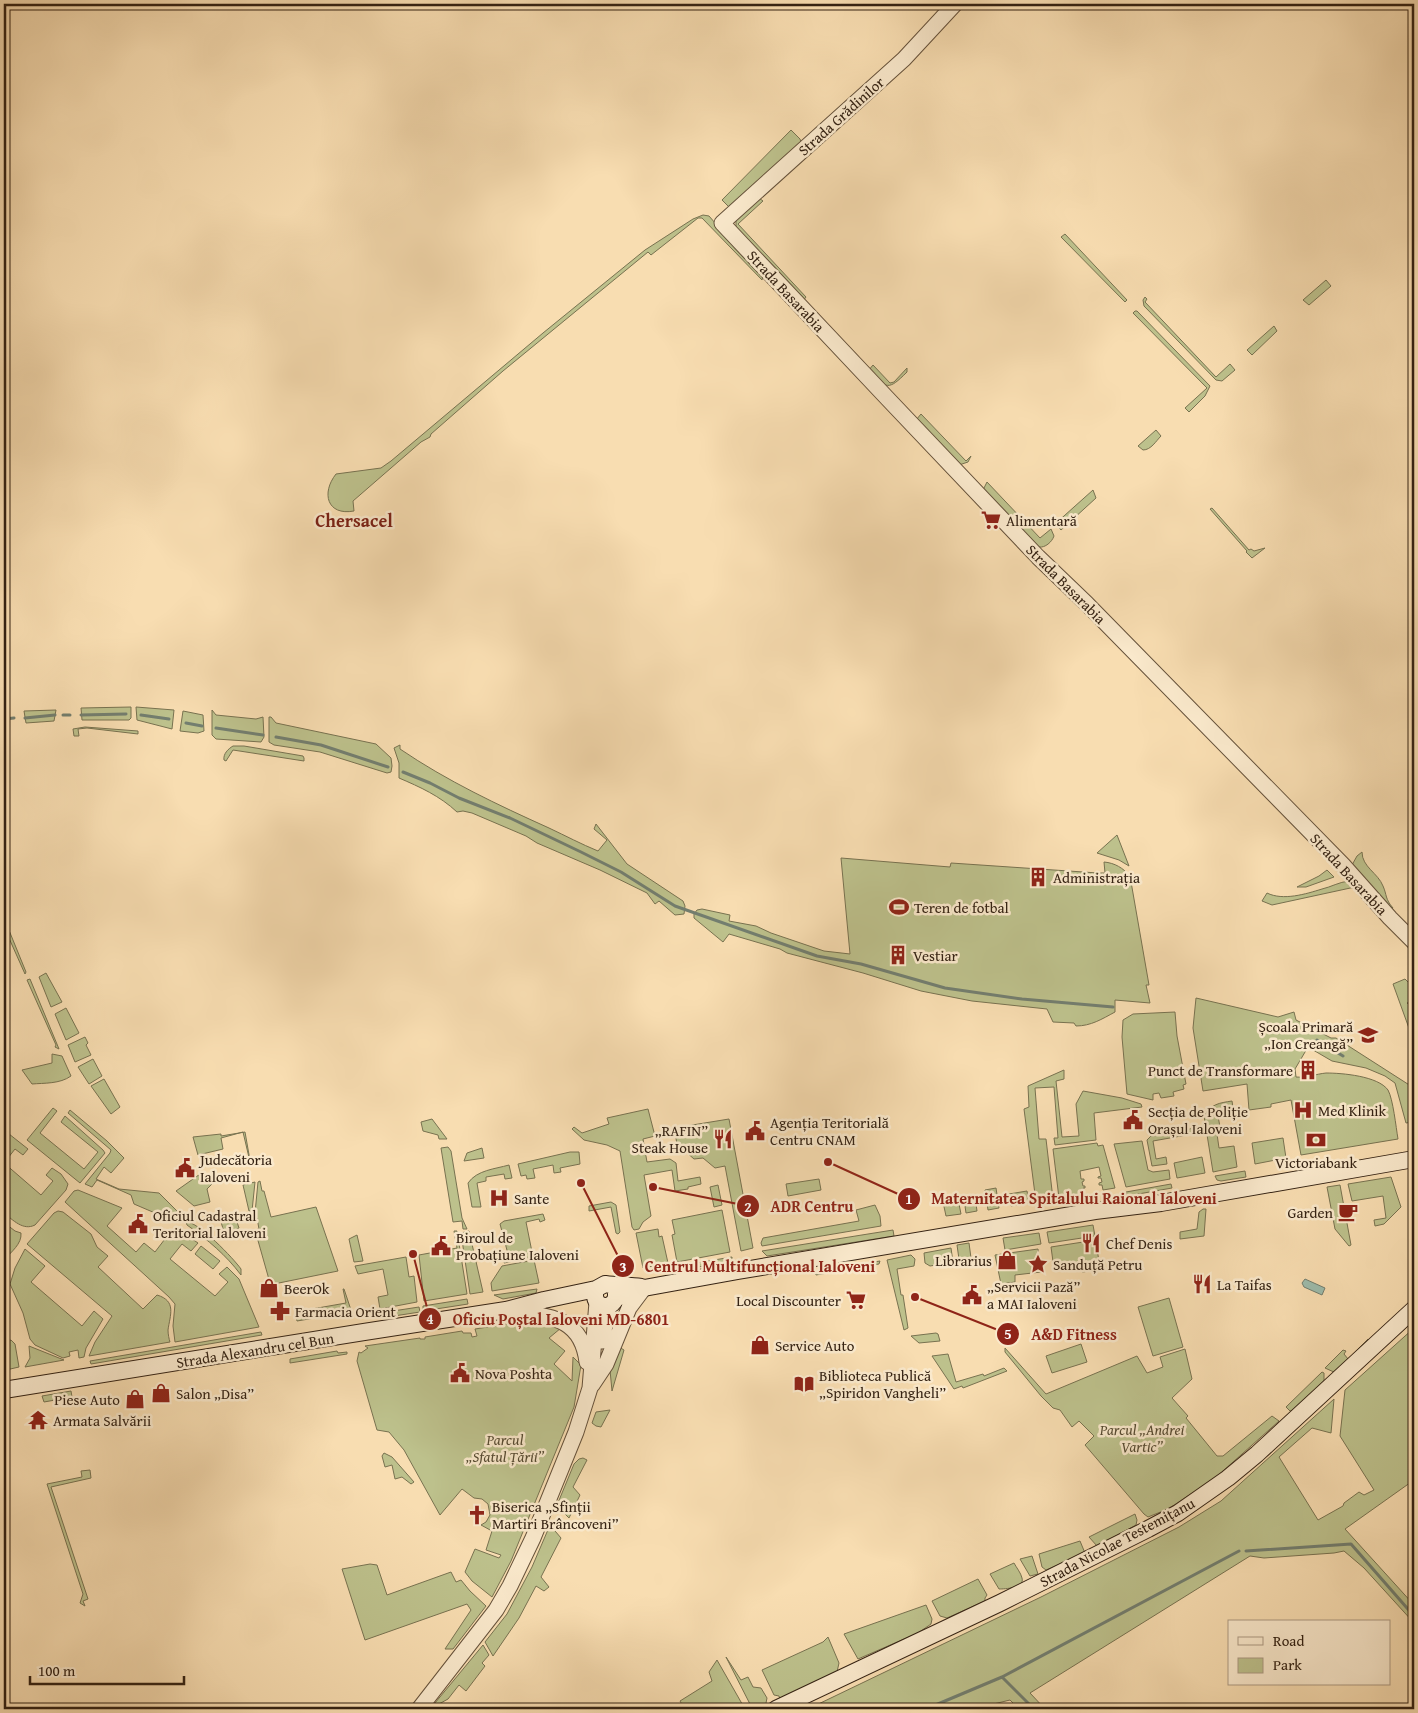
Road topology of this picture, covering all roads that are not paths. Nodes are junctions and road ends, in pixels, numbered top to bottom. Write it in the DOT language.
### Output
graph roads {
  1 [pos="956,4"];
  2 [pos="722,223"];
  3 [pos="1414,942"];
  4 [pos="1414,1159"];
  5 [pos="644,1288"];
  6 [pos="604,1297"];
  7 [pos="1414,1309"];
  8 [pos="506,1310"];
  9 [pos="593,1384"];
  10 [pos="4,1390"];
  11 [pos="419,1709"];
  12 [pos="776,1709"];
  1 -- 2 [label="street, Strada Grădinilor"];
  2 -- 3 [label="street, Strada Basarabia"];
  4 -- 5 [label="main road, Strada Alexandru cel Bun"];
  5 -- 6 [label="main road, Strada Alexandru cel Bun"];
  5 -- 9 [label="street"];
  6 -- 8 [label="main road, Strada Alexandru cel Bun"];
  6 -- 9 [label="street"];
  7 -- 12 [label="main road, Strada Nicolae Testemițanu"];
  8 -- 9 [label="street"];
  8 -- 10 [label="main road, Strada Alexandru cel Bun"];
  9 -- 11 [label="street"];
}
